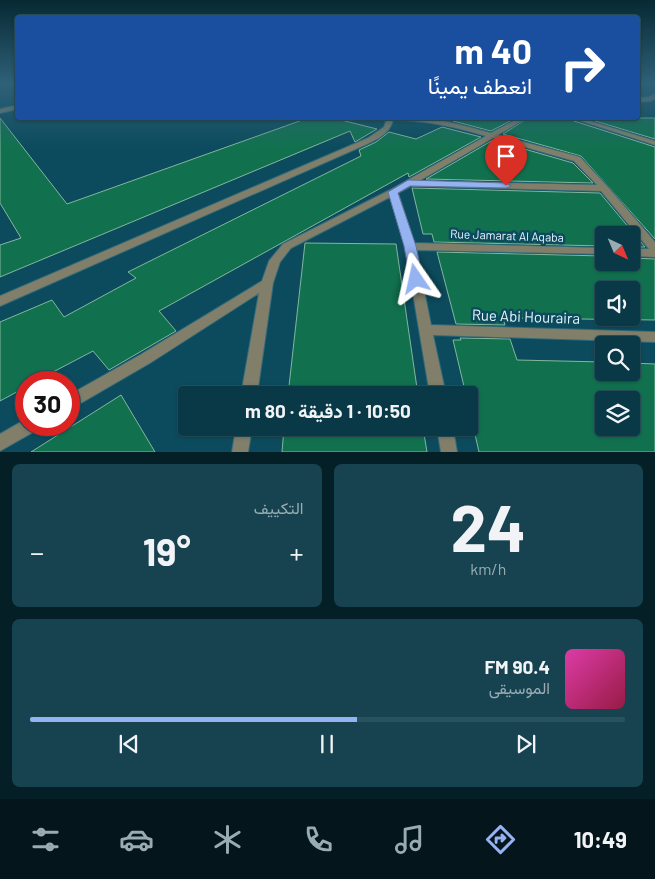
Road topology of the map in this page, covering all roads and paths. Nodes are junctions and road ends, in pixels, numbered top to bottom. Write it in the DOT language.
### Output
graph roads {
  1 [pos="15,108"];
  2 [pos="0,111"];
  3 [pos="391,120"];
  4 [pos="431,120"];
  5 [pos="519,120"];
  6 [pos="582,120"];
  7 [pos="489,136"];
  8 [pos="655,142"];
  9 [pos="408,183"];
  10 [pos="604,188"];
  11 [pos="393,192"];
  12 [pos="410,246"];
  13 [pos="655,249"];
  14 [pos="595,251"];
  15 [pos="640,252"];
  16 [pos="655,253"];
  17 [pos="267,283"];
  18 [pos="0,301"];
  19 [pos="426,330"];
  20 [pos="655,337"];
  21 [pos="250,386"];
  22 [pos="436,386"];
  23 [pos="80,397"];
  24 [pos="15,434"];
  25 [pos="243,436"];
  26 [pos="446,436"];
  27 [pos="0,443"];
  28 [pos="240,452"];
  29 [pos="449,452"];
  1 -- 2 [label="street"];
  3 -- 18 [label="street"];
  4 -- 7 [label="street"];
  5 -- 7 [label="street"];
  6 -- 8 [label="street"];
  7 -- 9 [label="street"];
  7 -- 10 [label="street"];
  9 -- 10 [label="street"];
  9 -- 11 [label="street"];
  10 -- 13 [label="street"];
  11 -- 12 [label="street"];
  11 -- 17 [label="street"];
  12 -- 14 [label="street, Rue Jamarat Al Aqaba"];
  12 -- 19 [label="street"];
  15 -- 16 [label="street"];
  17 -- 21 [label="street"];
  17 -- 23 [label="street"];
  19 -- 20 [label="street, Rue Abi Houraira"];
  19 -- 22 [label="street"];
  24 -- 27 [label="street"];
  25 -- 28 [label="street"];
  26 -- 29 [label="street"];
}
